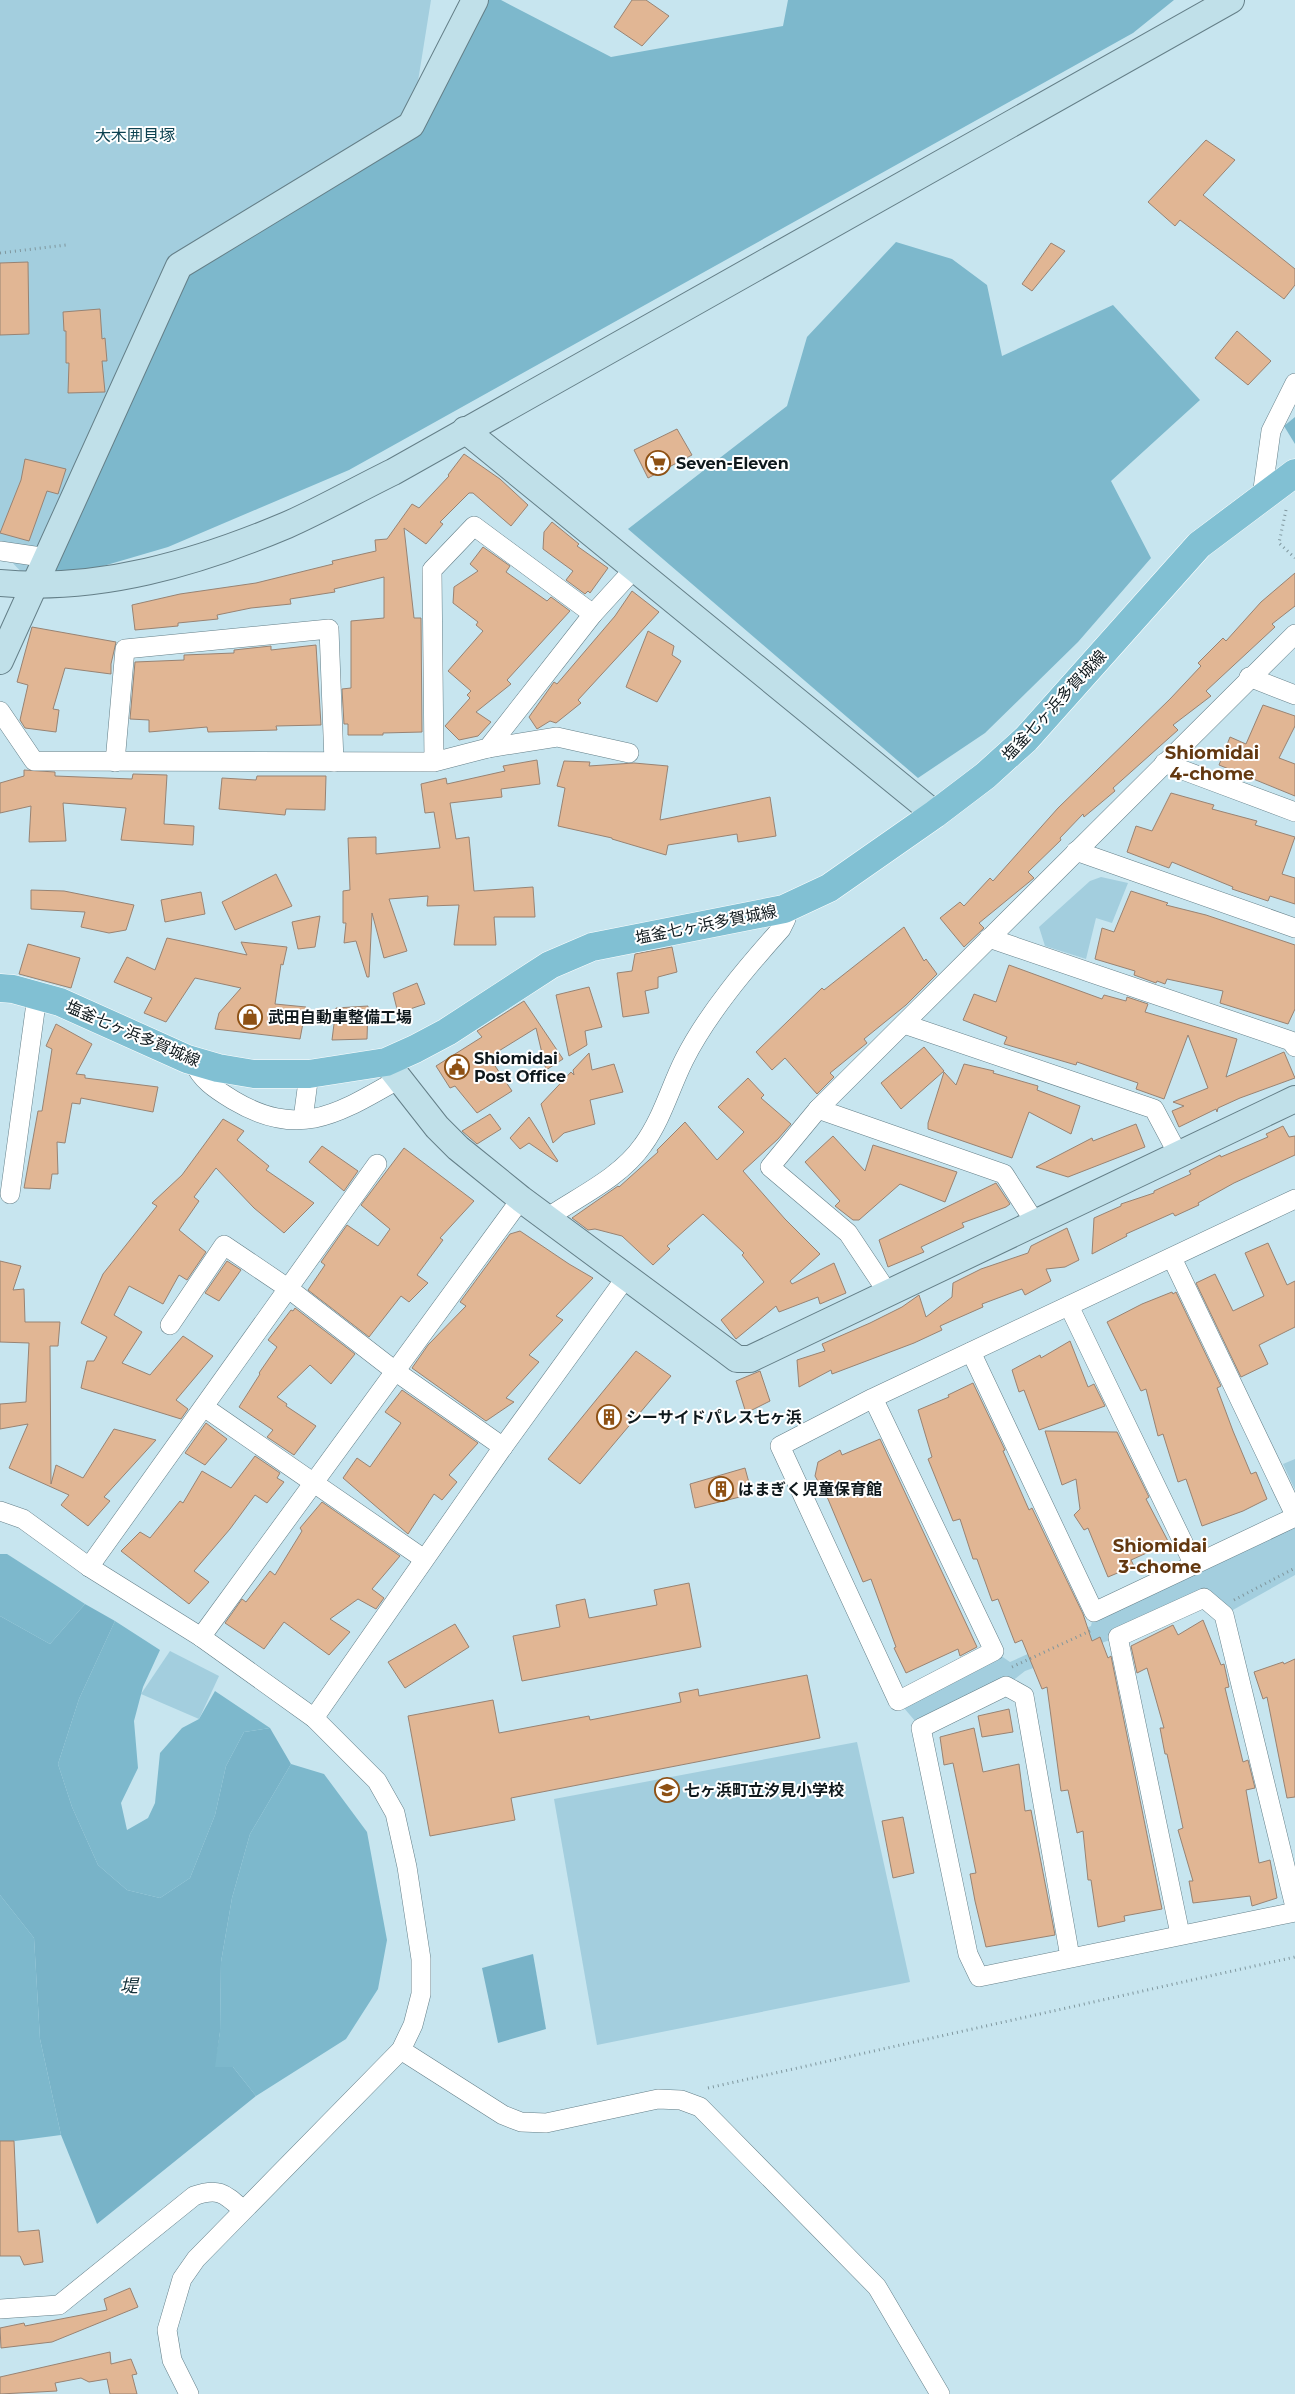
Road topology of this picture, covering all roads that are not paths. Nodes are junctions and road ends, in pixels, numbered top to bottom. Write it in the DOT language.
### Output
graph roads {
  1 [pos="475,0"];
  2 [pos="1231,0"];
  3 [pos="1295,383"];
  4 [pos="465,430"];
  5 [pos="1295,473"];
  6 [pos="1262,496"];
  7 [pos="0,551"];
  8 [pos="48,558"];
  9 [pos="635,568"];
  10 [pos="0,583"];
  11 [pos="35,586"];
  12 [pos="593,614"];
  13 [pos="1295,634"];
  14 [pos="0,661"];
  15 [pos="1249,678"];
  16 [pos="1295,695"];
  17 [pos="0,710"];
  18 [pos="488,748"];
  19 [pos="629,754"];
  20 [pos="115,762"];
  21 [pos="334,762"];
  22 [pos="434,762"];
  23 [pos="1164,763"];
  24 [pos="1295,812"];
  25 [pos="935,814"];
  26 [pos="1076,851"];
  27 [pos="784,909"];
  28 [pos="1295,928"];
  29 [pos="989,938"];
  30 [pos="0,988"];
  31 [pos="37,996"];
  32 [pos="904,1024"];
  33 [pos="1295,1047"];
  34 [pos="193,1061"];
  35 [pos="392,1070"];
  36 [pos="309,1074"];
  37 [pos="1295,1100"];
  38 [pos="818,1109"];
  39 [pos="303,1119"];
  40 [pos="1178,1154"];
  41 [pos="377,1164"];
  42 [pos="10,1194"];
  43 [pos="521,1199"];
  44 [pos="1295,1199"];
  45 [pos="547,1218"];
  46 [pos="1036,1224"];
  47 [pos="1172,1258"];
  48 [pos="627,1276"];
  49 [pos="289,1289"];
  50 [pos="888,1293"];
  51 [pos="1069,1306"];
  52 [pos="170,1325"];
  53 [pos="971,1352"];
  54 [pos="395,1371"];
  55 [pos="873,1398"];
  56 [pos="204,1408"];
  57 [pos="503,1447"];
  58 [pos="314,1485"];
  59 [pos="0,1511"];
  60 [pos="1295,1516"];
  61 [pos="424,1559"];
  62 [pos="1194,1564"];
  63 [pos="90,1567"];
  64 [pos="201,1638"];
  65 [pos="314,1718"];
  66 [pos="1295,1907"];
  67 [pos="1295,1912"];
  68 [pos="1180,1934"];
  69 [pos="1070,1958"];
  70 [pos="401,2050"];
  71 [pos="243,2210"];
  72 [pos="0,2309"];
  73 [pos="189,2394"];
  74 [pos="940,2394"];
  1 -- 8 [label="street"];
  2 -- 4 [label="street"];
  3 -- 6 [label="street"];
  4 -- 9 [label="street"];
  4 -- 11 [label="street"];
  5 -- 6 [label="main road, 塩釜七ヶ浜多賀城線"];
  6 -- 25 [label="main road, 塩釜七ヶ浜多賀城線"];
  7 -- 8 [label="street"];
  8 -- 11 [label="street"];
  9 -- 12 [label="street"];
  9 -- 25 [label="street"];
  10 -- 11 [label="street"];
  11 -- 14 [label="street"];
  12 -- 18 [label="street"];
  12 -- 22 [label="street"];
  13 -- 15 [label="street"];
  15 -- 16 [label="street"];
  15 -- 23 [label="street"];
  17 -- 20 [label="street"];
  18 -- 19 [label="street"];
  18 -- 22 [label="street"];
  20 -- 21 [label="street"];
  20 -- 21 [label="street"];
  21 -- 22 [label="street"];
  23 -- 24 [label="street"];
  23 -- 26 [label="street"];
  25 -- 27 [label="main road, 塩釜七ヶ浜多賀城線"];
  26 -- 28 [label="street"];
  26 -- 29 [label="street"];
  27 -- 35 [label="main road, 塩釜七ヶ浜多賀城線"];
  27 -- 45 [label="street"];
  29 -- 32 [label="street"];
  29 -- 33 [label="street"];
  30 -- 31 [label="main road, 塩釜七ヶ浜多賀城線"];
  31 -- 34 [label="main road, 塩釜七ヶ浜多賀城線"];
  31 -- 42 [label="street"];
  32 -- 38 [label="street"];
  32 -- 40 [label="street"];
  34 -- 36 [label="main road, 塩釜七ヶ浜多賀城線"];
  34 -- 39 [label="street"];
  35 -- 36 [label="main road, 塩釜七ヶ浜多賀城線"];
  35 -- 39 [label="street"];
  35 -- 43 [label="street"];
  36 -- 39 [label="street"];
  37 -- 40 [label="street"];
  38 -- 46 [label="street"];
  38 -- 50 [label="street"];
  40 -- 46 [label="street"];
  41 -- 49 [label="street"];
  43 -- 45 [label="street"];
  43 -- 54 [label="street"];
  44 -- 47 [label="street"];
  45 -- 48 [label="street"];
  46 -- 50 [label="street"];
  47 -- 51 [label="street"];
  47 -- 60 [label="street"];
  48 -- 50 [label="street"];
  48 -- 57 [label="street"];
  49 -- 52 [label="street"];
  49 -- 54 [label="street"];
  49 -- 56 [label="street"];
  51 -- 53 [label="street"];
  51 -- 62 [label="street"];
  53 -- 55 [label="street"];
  53 -- 62 [label="street"];
  54 -- 57 [label="street"];
  54 -- 58 [label="street"];
  55 -- 55 [label="street"];
  56 -- 58 [label="street"];
  56 -- 63 [label="street"];
  57 -- 61 [label="street"];
  58 -- 61 [label="street"];
  58 -- 64 [label="street"];
  59 -- 63 [label="street"];
  60 -- 62 [label="street"];
  61 -- 65 [label="street"];
  63 -- 64 [label="street"];
  64 -- 65 [label="street"];
  65 -- 70 [label="street"];
  66 -- 68 [label="street"];
  67 -- 68 [label="street"];
  68 -- 69 [label="street"];
  69 -- 69 [label="street"];
  70 -- 71 [label="street"];
  70 -- 74 [label="street"];
  71 -- 72 [label="street"];
  71 -- 73 [label="street"];
}
